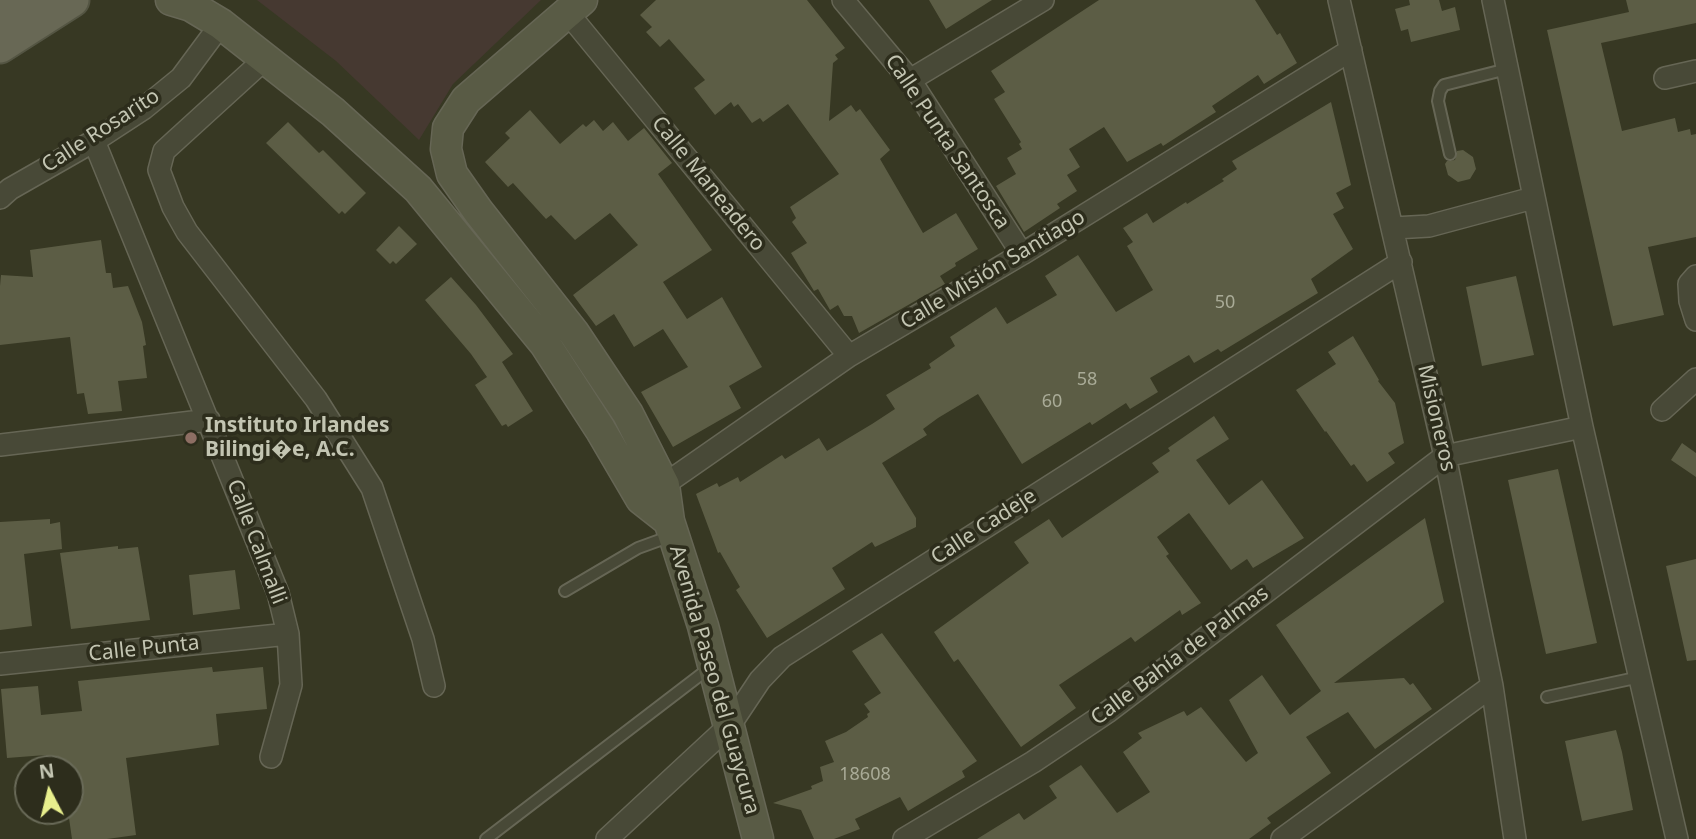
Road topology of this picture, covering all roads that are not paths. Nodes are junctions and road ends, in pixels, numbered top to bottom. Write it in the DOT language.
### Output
graph roads {
  1 [pos="64,0"];
  2 [pos="72,0"];
  3 [pos="172,0"];
  4 [pos="843,0"];
  5 [pos="1043,0"];
  6 [pos="1339,0"];
  7 [pos="1493,0"];
  8 [pos="574,6"];
  9 [pos="0,15"];
  10 [pos="221,24"];
  11 [pos="0,46"];
  12 [pos="1351,50"];
  13 [pos="265,59"];
  14 [pos="1507,69"];
  15 [pos="1696,71"];
  16 [pos="1665,78"];
  17 [pos="910,80"];
  18 [pos="94,141"];
  19 [pos="1450,154"];
  20 [pos="0,198"];
  21 [pos="1533,198"];
  22 [pos="1394,228"];
  23 [pos="1022,254"];
  24 [pos="1401,262"];
  25 [pos="1696,276"];
  26 [pos="1696,320"];
  27 [pos="849,356"];
  28 [pos="1696,379"];
  29 [pos="1662,410"];
  30 [pos="209,420"];
  31 [pos="1582,427"];
  32 [pos="0,445"];
  33 [pos="1445,456"];
  34 [pos="652,492"];
  35 [pos="671,528"];
  36 [pos="565,591"];
  37 [pos="288,634"];
  38 [pos="0,664"];
  39 [pos="714,664"];
  40 [pos="1640,677"];
  41 [pos="434,686"];
  42 [pos="1492,686"];
  43 [pos="1547,697"];
  44 [pos="730,725"];
  45 [pos="271,757"];
  46 [pos="486,839"];
  47 [pos="607,839"];
  48 [pos="758,839"];
  49 [pos="904,839"];
  50 [pos="1282,839"];
  51 [pos="1515,839"];
  52 [pos="1677,839"];
  1 -- 9 [label="main road"];
  2 -- 11 [label="main road"];
  3 -- 10 [label="street, Avenida Paseo del Guaycura"];
  4 -- 17 [label="street, Calle Punta Santosca"];
  5 -- 17 [label="street"];
  6 -- 12 [label="street, Misioneros"];
  7 -- 14 [label="street"];
  8 -- 27 [label="street, Calle Maneadero"];
  8 -- 34 [label="street, Avenida Paseo del Guaycura"];
  10 -- 13 [label="street, Avenida Paseo del Guaycura"];
  10 -- 18 [label="street, Calle Rosarito"];
  12 -- 22 [label="street, Misioneros"];
  12 -- 23 [label="street, Calle Misión Santiago"];
  13 -- 34 [label="street, Avenida Paseo del Guaycura"];
  13 -- 41 [label="street"];
  14 -- 19 [label="lane"];
  14 -- 21 [label="street"];
  15 -- 16 [label="street"];
  17 -- 23 [label="street, Calle Punta Santosca"];
  18 -- 20 [label="street, Calle Rosarito"];
  18 -- 30 [label="street, Calle Calmalli"];
  21 -- 22 [label="street"];
  21 -- 31 [label="street"];
  22 -- 24 [label="street, Misioneros"];
  23 -- 27 [label="street, Calle Misión Santiago"];
  24 -- 33 [label="street, Misioneros"];
  24 -- 44 [label="street, Calle Cadeje"];
  25 -- 26 [label="street"];
  27 -- 34 [label="street, Calle Misión Santiago"];
  28 -- 29 [label="street"];
  30 -- 32 [label="street"];
  30 -- 37 [label="street, Calle Calmalli"];
  31 -- 33 [label="street"];
  31 -- 40 [label="street"];
  33 -- 42 [label="street, Misioneros"];
  33 -- 49 [label="street, Calle Bahía de Palmas"];
  34 -- 35 [label="street, Avenida Paseo del Guaycura"];
  35 -- 36 [label="lane"];
  35 -- 39 [label="street, Avenida Paseo del Guaycura"];
  37 -- 38 [label="street, Calle Punta"];
  37 -- 45 [label="street, Calle Calmalli"];
  39 -- 44 [label="street, Avenida Paseo del Guaycura"];
  39 -- 46 [label="lane"];
  40 -- 43 [label="lane"];
  40 -- 52 [label="street"];
  42 -- 50 [label="street"];
  42 -- 51 [label="street, Misioneros"];
  44 -- 47 [label="street, Calle Cadeje"];
  44 -- 48 [label="street, Avenida Paseo del Guaycura"];
}
